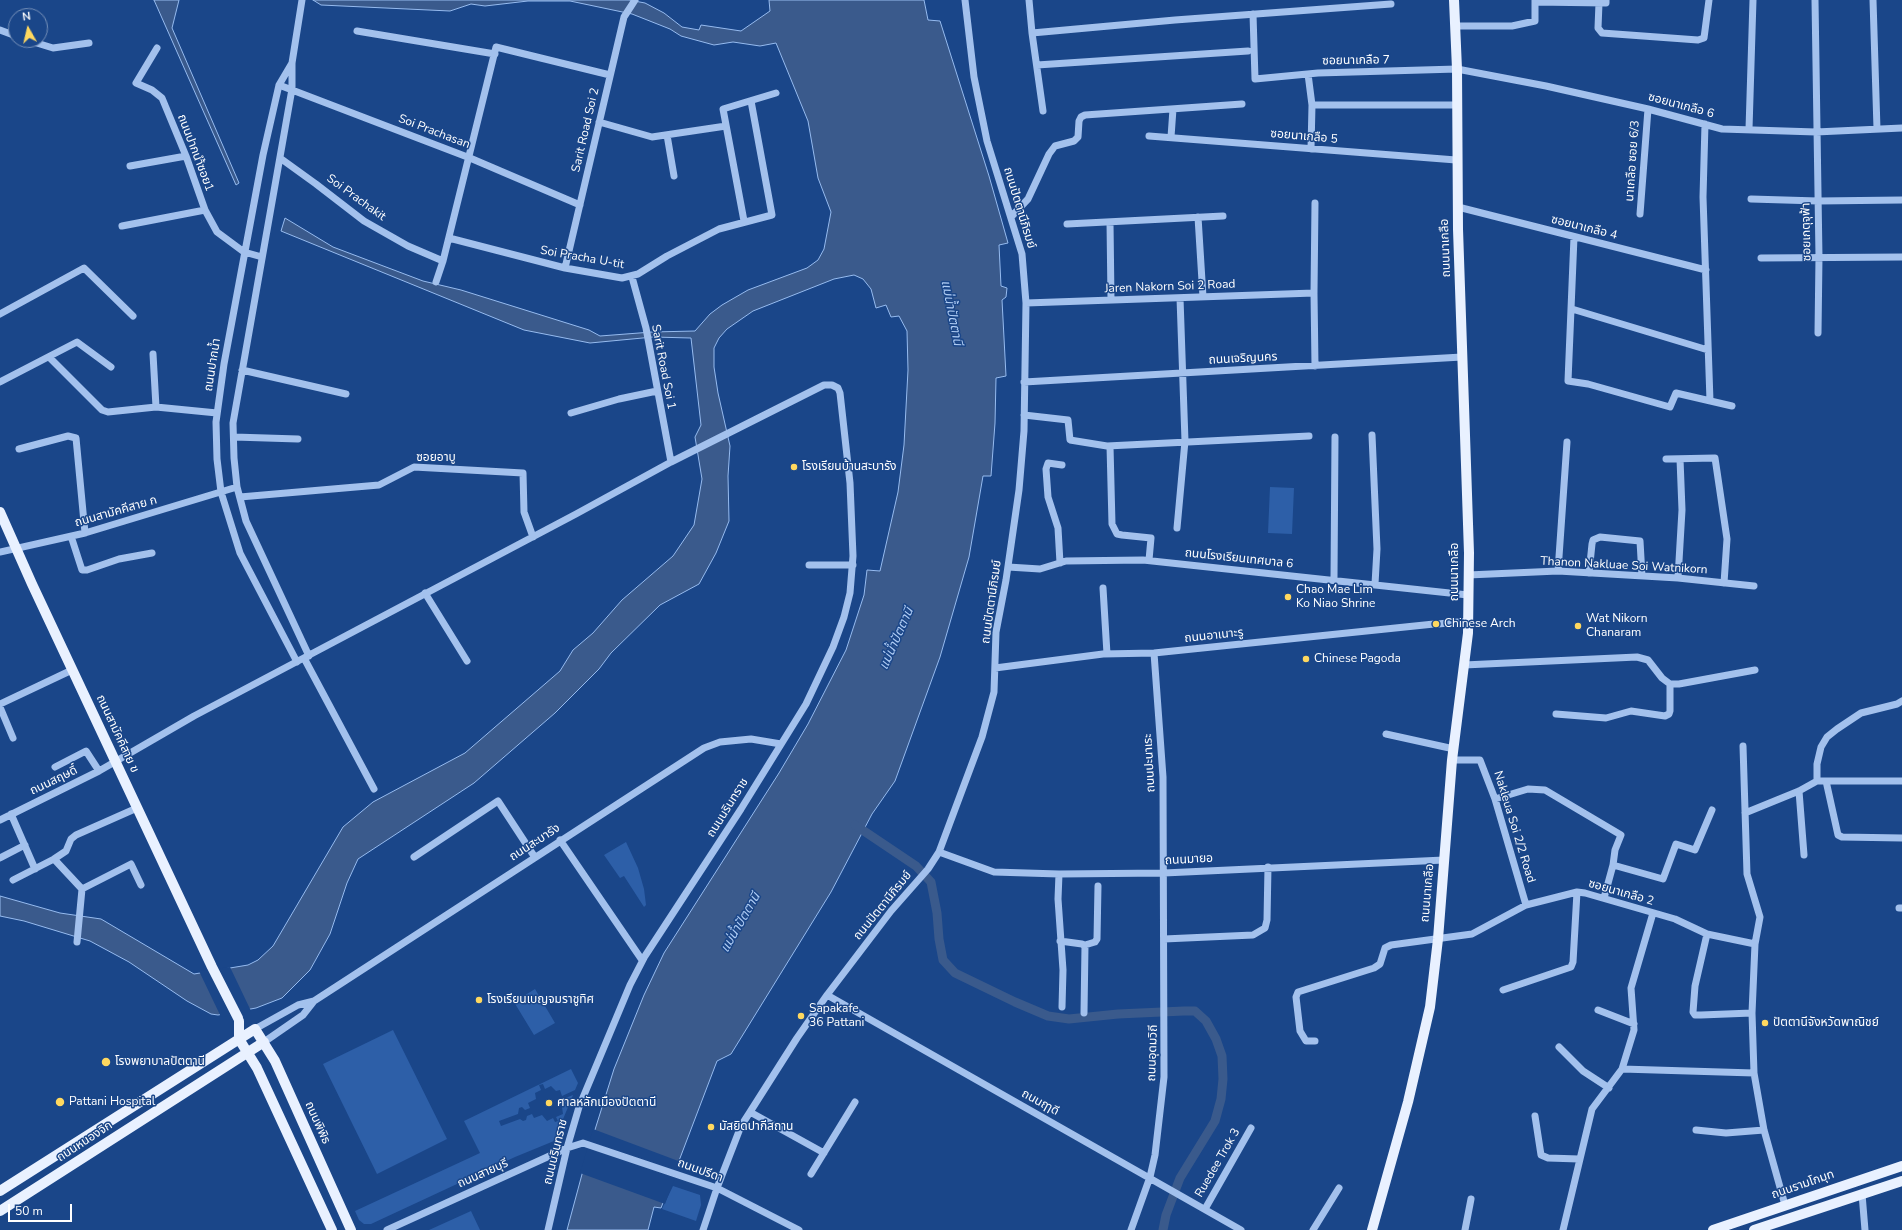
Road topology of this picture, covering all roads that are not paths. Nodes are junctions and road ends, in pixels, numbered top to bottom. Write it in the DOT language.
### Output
graph roads {
  1 [pos="302,0"];
  2 [pos="635,0"];
  3 [pos="965,0"];
  4 [pos="1029,0"];
  5 [pos="1454,0"];
  6 [pos="1709,0"];
  7 [pos="1753,0"];
  8 [pos="1815,0"];
  9 [pos="1873,0"];
  10 [pos="1535,1"];
  11 [pos="1603,1"];
  12 [pos="1391,4"];
  13 [pos="1253,14"];
  14 [pos="1456,26"];
  15 [pos="357,31"];
  16 [pos="1032,33"];
  17 [pos="89,43"];
  18 [pos="48,46"];
  19 [pos="157,48"];
  20 [pos="496,51"];
  21 [pos="1248,51"];
  22 [pos="292,63"];
  23 [pos="1036,66"];
  24 [pos="1457,69"];
  25 [pos="1308,74"];
  26 [pos="610,75"];
  27 [pos="279,85"];
  28 [pos="292,89"];
  29 [pos="776,93"];
  30 [pos="751,101"];
  31 [pos="1242,104"];
  32 [pos="1312,105"];
  33 [pos="1457,105"];
  34 [pos="1173,109"];
  35 [pos="1648,109"];
  36 [pos="1043,111"];
  37 [pos="599,122"];
  38 [pos="1705,124"];
  39 [pos="726,126"];
  40 [pos="1902,128"];
  41 [pos="1749,129"];
  42 [pos="1877,129"];
  43 [pos="1816,132"];
  44 [pos="667,135"];
  45 [pos="1149,136"];
  46 [pos="1171,137"];
  47 [pos="1311,149"];
  48 [pos="186,156"];
  49 [pos="280,158"];
  50 [pos="470,158"];
  51 [pos="1456,160"];
  52 [pos="130,166"];
  53 [pos="674,176"];
  54 [pos="1751,199"];
  55 [pos="1902,200"];
  56 [pos="1818,201"];
  57 [pos="1315,203"];
  58 [pos="580,205"];
  59 [pos="1458,207"];
  60 [pos="205,210"];
  61 [pos="1640,214"];
  62 [pos="1223,216"];
  63 [pos="1011,217"];
  64 [pos="1198,217"];
  65 [pos="744,221"];
  66 [pos="1110,222"];
  67 [pos="1067,224"];
  68 [pos="122,226"];
  69 [pos="1574,237"];
  70 [pos="449,238"];
  71 [pos="244,252"];
  72 [pos="262,257"];
  73 [pos="1819,257"];
  74 [pos="1902,257"];
  75 [pos="1761,258"];
  76 [pos="443,261"];
  77 [pos="565,268"];
  78 [pos="1706,270"];
  79 [pos="632,277"];
  80 [pos="436,282"];
  81 [pos="1314,293"];
  82 [pos="1202,297"];
  83 [pos="1180,298"];
  84 [pos="1111,300"];
  85 [pos="1026,303"];
  86 [pos="1572,308"];
  87 [pos="0,314"];
  88 [pos="133,316"];
  89 [pos="1818,333"];
  90 [pos="1708,350"];
  91 [pos="153,354"];
  92 [pos="1462,357"];
  93 [pos="49,358"];
  94 [pos="1315,366"];
  95 [pos="111,367"];
  96 [pos="242,370"];
  97 [pos="1182,373"];
  98 [pos="0,382"];
  99 [pos="1024,382"];
  100 [pos="832,385"];
  101 [pos="657,391"];
  102 [pos="346,394"];
  103 [pos="1710,401"];
  104 [pos="1732,406"];
  105 [pos="156,407"];
  106 [pos="217,413"];
  107 [pos="571,413"];
  108 [pos="1024,415"];
  109 [pos="1372,435"];
  110 [pos="1309,436"];
  111 [pos="234,437"];
  112 [pos="1335,438"];
  113 [pos="298,439"];
  114 [pos="1185,441"];
  115 [pos="1567,442"];
  116 [pos="1110,446"];
  117 [pos="19,449"];
  118 [pos="1666,459"];
  119 [pos="1680,459"];
  120 [pos="671,462"];
  121 [pos="1062,464"];
  122 [pos="237,487"];
  123 [pos="221,492"];
  124 [pos="240,497"];
  125 [pos="0,512"];
  126 [pos="1178,528"];
  127 [pos="86,532"];
  128 [pos="71,536"];
  129 [pos="533,537"];
  130 [pos="16,549"];
  131 [pos="0,552"];
  132 [pos="152,553"];
  133 [pos="1149,560"];
  134 [pos="1060,563"];
  135 [pos="809,565"];
  136 [pos="853,565"];
  137 [pos="1008,566"];
  138 [pos="1558,571"];
  139 [pos="1589,573"];
  140 [pos="1468,575"];
  141 [pos="1642,576"];
  142 [pos="1678,578"];
  143 [pos="1334,579"];
  144 [pos="1724,583"];
  145 [pos="1375,584"];
  146 [pos="1754,586"];
  147 [pos="1103,588"];
  148 [pos="425,593"];
  149 [pos="1468,595"];
  150 [pos="1468,622"];
  151 [pos="1154,653"];
  152 [pos="1107,654"];
  153 [pos="307,657"];
  154 [pos="467,661"];
  155 [pos="297,662"];
  156 [pos="1464,666"];
  157 [pos="995,668"];
  158 [pos="72,670"];
  159 [pos="1756,670"];
  160 [pos="1670,684"];
  161 [pos="1902,701"];
  162 [pos="0,706"];
  163 [pos="1556,714"];
  164 [pos="1386,734"];
  165 [pos="13,738"];
  166 [pos="781,744"];
  167 [pos="1743,746"];
  168 [pos="1454,749"];
  169 [pos="116,760"];
  170 [pos="1452,760"];
  171 [pos="55,767"];
  172 [pos="99,771"];
  173 [pos="1817,781"];
  174 [pos="1826,781"];
  175 [pos="1902,781"];
  176 [pos="374,789"];
  177 [pos="1799,791"];
  178 [pos="1495,799"];
  179 [pos="137,808"];
  180 [pos="1712,810"];
  181 [pos="1745,813"];
  182 [pos="11,814"];
  183 [pos="0,820"];
  184 [pos="1902,838"];
  185 [pos="560,840"];
  186 [pos="25,845"];
  187 [pos="939,852"];
  188 [pos="1804,855"];
  189 [pos="534,856"];
  190 [pos="414,857"];
  191 [pos="0,858"];
  192 [pos="54,859"];
  193 [pos="1444,860"];
  194 [pos="1613,865"];
  195 [pos="1268,867"];
  196 [pos="35,869"];
  197 [pos="1164,873"];
  198 [pos="1059,874"];
  199 [pos="13,880"];
  200 [pos="141,885"];
  201 [pos="1098,886"];
  202 [pos="82,889"];
  203 [pos="1577,892"];
  204 [pos="1604,898"];
  205 [pos="1526,905"];
  206 [pos="1653,913"];
  207 [pos="1707,934"];
  208 [pos="1164,939"];
  209 [pos="1438,940"];
  210 [pos="1060,941"];
  211 [pos="77,942"];
  212 [pos="1085,944"];
  213 [pos="1755,944"];
  214 [pos="642,960"];
  215 [pos="1503,990"];
  216 [pos="827,995"];
  217 [pos="314,1001"];
  218 [pos="1062,1007"];
  219 [pos="1598,1010"];
  220 [pos="1084,1013"];
  221 [pos="1752,1014"];
  222 [pos="239,1020"];
  223 [pos="1634,1024"];
  224 [pos="255,1029"];
  225 [pos="239,1039"];
  226 [pos="1315,1041"];
  227 [pos="264,1042"];
  228 [pos="1559,1047"];
  229 [pos="248,1052"];
  230 [pos="1622,1069"];
  231 [pos="1754,1073"];
  232 [pos="1609,1088"];
  233 [pos="856,1102"];
  234 [pos="750,1112"];
  235 [pos="1535,1116"];
  236 [pos="1251,1128"];
  237 [pos="1696,1130"];
  238 [pos="1764,1130"];
  239 [pos="589,1144"];
  240 [pos="567,1148"];
  241 [pos="824,1153"];
  242 [pos="1579,1159"];
  243 [pos="46,1161"];
  244 [pos="1902,1166"];
  245 [pos="811,1174"];
  246 [pos="327,1175"];
  247 [pos="56,1176"];
  248 [pos="1150,1177"];
  249 [pos="1902,1181"];
  250 [pos="311,1183"];
  251 [pos="717,1188"];
  252 [pos="1338,1188"];
  253 [pos="4,1189"];
  254 [pos="1862,1194"];
  255 [pos="1472,1199"];
  256 [pos="16,1201"];
  257 [pos="1785,1205"];
  258 [pos="1205,1209"];
  259 [pos="0,1211"];
  260 [pos="332,1230"];
  261 [pos="351,1230"];
  262 [pos="387,1230"];
  263 [pos="548,1230"];
  264 [pos="703,1230"];
  265 [pos="799,1230"];
  266 [pos="1132,1230"];
  267 [pos="1241,1230"];
  268 [pos="1313,1230"];
  269 [pos="1372,1230"];
  270 [pos="1465,1230"];
  271 [pos="1563,1230"];
  272 [pos="1713,1230"];
  273 [pos="1754,1230"];
  274 [pos="1865,1230"];
  1 -- 22 [label="street, ถนนปากน้ำ"];
  2 -- 26 [label="street, Sarit Road Soi 2"];
  3 -- 63 [label="street, ถนนปัตตานีภิรมย์"];
  4 -- 16 [label="street"];
  5 -- 14 [label="main road, ถนนนาเกลือ"];
  6 -- 11 [label="street"];
  7 -- 41 [label="street"];
  8 -- 43 [label="street, ซอยเกตุจุฟ้า"];
  9 -- 42 [label="street"];
  10 -- 11 [label="street"];
  10 -- 14 [label="street"];
  12 -- 13 [label="street"];
  13 -- 16 [label="street"];
  13 -- 25 [label="street, ซอยนาเกลือ 7"];
  14 -- 24 [label="main road, ถนนนาเกลือ"];
  15 -- 20 [label="street"];
  16 -- 23 [label="street"];
  17 -- 18 [label="street"];
  19 -- 48 [label="street, ถนนปากนำ้ซอย1"];
  20 -- 26 [label="street"];
  20 -- 50 [label="street"];
  21 -- 23 [label="street"];
  22 -- 27 [label="street, ถนนปากน้ำ"];
  22 -- 28 [label="street, ถนนปากน้ำ"];
  23 -- 36 [label="street"];
  24 -- 25 [label="street, ซอยนาเกลือ 7"];
  24 -- 33 [label="main road, ถนนนาเกลือ"];
  24 -- 35 [label="street, ซอยนาเกลือ 6"];
  25 -- 32 [label="street"];
  26 -- 37 [label="street, Sarit Road Soi 2"];
  27 -- 28 [label="street, Soi Prachasan"];
  27 -- 71 [label="street, ถนนปากน้ำ"];
  28 -- 49 [label="street, ถนนปากน้ำ"];
  28 -- 50 [label="street, Soi Prachasan"];
  29 -- 30 [label="street"];
  30 -- 39 [label="street"];
  30 -- 65 [label="street, Soi Pracha U-tit"];
  31 -- 34 [label="street"];
  32 -- 33 [label="street"];
  32 -- 47 [label="street"];
  33 -- 51 [label="main road, ถนนนาเกลือ"];
  34 -- 46 [label="street"];
  34 -- 63 [label="street"];
  35 -- 38 [label="street, ซอยนาเกลือ 6"];
  35 -- 61 [label="street, นาเกลือ ซอย 6/3"];
  37 -- 44 [label="street"];
  37 -- 58 [label="street, Sarit Road Soi 2"];
  38 -- 41 [label="street, ซอยนาเกลือ 6"];
  38 -- 78 [label="street"];
  39 -- 44 [label="street"];
  39 -- 65 [label="street"];
  40 -- 42 [label="street, ซอยนาเกลือ 6"];
  41 -- 43 [label="street, ซอยนาเกลือ 6"];
  42 -- 43 [label="street, ซอยนาเกลือ 6"];
  43 -- 56 [label="street, ซอยเกตุจุฟ้า"];
  44 -- 53 [label="street"];
  45 -- 46 [label="street, ซอยนาเกลือ 5"];
  46 -- 47 [label="street, ซอยนาเกลือ 5"];
  47 -- 51 [label="street, ซอยนาเกลือ 5"];
  48 -- 52 [label="street"];
  48 -- 60 [label="street, ถนนปากนำ้ซอย1"];
  49 -- 72 [label="street, ถนนปากน้ำ"];
  49 -- 76 [label="street, Soi Prachakit"];
  50 -- 58 [label="street, Soi Prachasan"];
  50 -- 70 [label="street"];
  51 -- 59 [label="main road, ถนนนาเกลือ"];
  54 -- 56 [label="street"];
  55 -- 56 [label="street"];
  56 -- 73 [label="street, ซอยเกตุจุฟ้า"];
  57 -- 81 [label="street"];
  58 -- 77 [label="street, Sarit Road Soi 2"];
  59 -- 69 [label="street, ซอยนาเกลือ 4"];
  59 -- 92 [label="main road, ถนนนาเกลือ"];
  60 -- 68 [label="street"];
  60 -- 71 [label="street, ถนนปากนำ้ซอย1"];
  62 -- 64 [label="street"];
  63 -- 85 [label="street, ถนนปัตตานีภิรมย์"];
  64 -- 66 [label="street"];
  64 -- 82 [label="street"];
  65 -- 79 [label="street, Soi Pracha U-tit"];
  66 -- 67 [label="street"];
  66 -- 84 [label="street"];
  69 -- 78 [label="street, ซอยนาเกลือ 4"];
  69 -- 86 [label="street"];
  70 -- 76 [label="street"];
  70 -- 77 [label="street, Soi Pracha U-tit"];
  71 -- 72 [label="street, ถนนปากนำ้ซอย1"];
  71 -- 106 [label="street, ถนนปากน้ำ"];
  72 -- 96 [label="street, ถนนปากน้ำ"];
  73 -- 74 [label="street"];
  73 -- 75 [label="street"];
  73 -- 89 [label="street, ซอยเกตุจุฟ้า"];
  76 -- 80 [label="street"];
  77 -- 79 [label="street, Soi Pracha U-tit"];
  78 -- 90 [label="street"];
  79 -- 101 [label="street, Sarit Road Soi 1"];
  81 -- 82 [label="street, Jaren Nakorn Soi 2 Road"];
  81 -- 94 [label="street"];
  82 -- 83 [label="street, Jaren Nakorn Soi 2 Road"];
  83 -- 84 [label="street, Jaren Nakorn Soi 2 Road"];
  83 -- 97 [label="street"];
  84 -- 85 [label="street, Jaren Nakorn Soi 2 Road"];
  85 -- 99 [label="street, ถนนปัตตานีภิรมย์"];
  86 -- 90 [label="street"];
  86 -- 103 [label="street"];
  87 -- 88 [label="street"];
  90 -- 103 [label="street"];
  91 -- 105 [label="street"];
  92 -- 94 [label="street, ถนนเจริญนคร"];
  92 -- 140 [label="main road, ถนนนาเกลือ"];
  93 -- 95 [label="street"];
  93 -- 98 [label="street"];
  93 -- 105 [label="street"];
  94 -- 97 [label="street, ถนนเจริญนคร"];
  96 -- 102 [label="street"];
  96 -- 111 [label="street, ถนนปากน้ำ"];
  97 -- 99 [label="street, ถนนเจริญนคร"];
  97 -- 114 [label="street"];
  99 -- 108 [label="street, ถนนปัตตานีภิรมย์"];
  100 -- 120 [label="street, ถนนสฤษดิ์"];
  100 -- 136 [label="street, ถนนนรินทราช"];
  101 -- 107 [label="street"];
  101 -- 120 [label="street, Sarit Road Soi 1"];
  103 -- 104 [label="street"];
  105 -- 106 [label="street"];
  106 -- 123 [label="street, ถนนปากน้ำ"];
  108 -- 116 [label="street"];
  108 -- 137 [label="street, ถนนปัตตานีภิรมย์"];
  109 -- 145 [label="street"];
  110 -- 114 [label="street"];
  111 -- 113 [label="street"];
  111 -- 122 [label="street, ถนนปากน้ำ"];
  112 -- 143 [label="street"];
  114 -- 116 [label="street"];
  114 -- 126 [label="street"];
  115 -- 138 [label="street"];
  116 -- 133 [label="street"];
  117 -- 127 [label="street"];
  118 -- 119 [label="street"];
  119 -- 142 [label="street"];
  119 -- 144 [label="street"];
  120 -- 129 [label="street, ถนนสฤษดิ์"];
  121 -- 134 [label="street"];
  122 -- 123 [label="street, ถนนสามัคคีสาย ก"];
  122 -- 124 [label="street, ถนนปากน้ำ"];
  123 -- 127 [label="street, ถนนสามัคคีสาย ก"];
  123 -- 155 [label="street, ถนนปากน้ำ"];
  124 -- 129 [label="street, ซอยอาบู"];
  124 -- 153 [label="street, ถนนปากน้ำ"];
  125 -- 130 [label="main road, ถนนสามัคคีสาย ข"];
  127 -- 128 [label="street, ถนนสามัคคีสาย ก"];
  128 -- 130 [label="street, ถนนสามัคคีสาย ก"];
  128 -- 132 [label="street"];
  129 -- 148 [label="street, ถนนสฤษดิ์"];
  130 -- 131 [label="street, ถนนสามัคคีสาย ก"];
  130 -- 158 [label="main road, ถนนสามัคคีสาย ข"];
  133 -- 134 [label="street, ถนนโรงเรียนเทศบาล 6"];
  133 -- 143 [label="street, ถนนโรงเรียนเทศบาล 6"];
  134 -- 137 [label="street, ถนนโรงเรียนเทศบาล 6"];
  135 -- 136 [label="street"];
  136 -- 166 [label="street, ถนนนรินทราช"];
  137 -- 157 [label="street, ถนนปัตตานีภิรมย์"];
  138 -- 139 [label="street, Thanon Nakluae Soi Watnikorn"];
  138 -- 140 [label="street, Thanon Nakluae Soi Watnikorn"];
  139 -- 141 [label="street, Thanon Nakluae Soi Watnikorn"];
  139 -- 141 [label="street"];
  140 -- 149 [label="main road, ถนนนาเกลือ"];
  141 -- 142 [label="street, Thanon Nakluae Soi Watnikorn"];
  142 -- 144 [label="street, Thanon Nakluae Soi Watnikorn"];
  143 -- 145 [label="street, ถนนโรงเรียนเทศบาล 6"];
  144 -- 146 [label="street, Thanon Nakluae Soi Watnikorn"];
  145 -- 149 [label="street, ถนนโรงเรียนเทศบาล 6"];
  147 -- 152 [label="street"];
  148 -- 153 [label="street, ถนนสฤษดิ์"];
  148 -- 154 [label="street"];
  149 -- 150 [label="main road, ถนนนาเกลือ"];
  150 -- 151 [label="street, ถนนอาเนาะรู"];
  150 -- 156 [label="main road, ถนนนาเกลือ"];
  151 -- 152 [label="street, ถนนอาเนาะรู"];
  151 -- 197 [label="street, ถนนปะนาเระ"];
  152 -- 157 [label="street, ถนนอาเนาะรู"];
  153 -- 155 [label="street, ถนนสฤษดิ์"];
  153 -- 176 [label="street, ถนนปากน้ำ"];
  155 -- 169 [label="street, ถนนสฤษดิ์"];
  156 -- 160 [label="street"];
  156 -- 168 [label="main road, ถนนนาเกลือ"];
  157 -- 187 [label="street, ถนนปัตตานีภิรมย์"];
  158 -- 162 [label="street"];
  158 -- 169 [label="main road, ถนนสามัคคีสาย ข"];
  159 -- 160 [label="street"];
  160 -- 163 [label="street"];
  161 -- 173 [label="street"];
  162 -- 165 [label="street"];
  164 -- 168 [label="street"];
  166 -- 185 [label="street, ถนนสะบารัง"];
  166 -- 214 [label="street, ถนนนรินทราช"];
  167 -- 181 [label="street"];
  168 -- 170 [label="main road, ถนนนาเกลือ"];
  169 -- 172 [label="street, ถนนสฤษดิ์"];
  169 -- 179 [label="main road, ถนนสามัคคีสาย ข"];
  170 -- 178 [label="street, Nakleua Soi 2/2 Road"];
  170 -- 193 [label="main road, ถนนนาเกลือ"];
  171 -- 172 [label="street"];
  172 -- 182 [label="street, ถนนสฤษดิ์"];
  173 -- 174 [label="street"];
  173 -- 177 [label="street"];
  174 -- 175 [label="street"];
  174 -- 184 [label="street"];
  177 -- 181 [label="street"];
  177 -- 188 [label="street"];
  178 -- 194 [label="street"];
  178 -- 205 [label="street, Nakleua Soi 2/2 Road"];
  179 -- 192 [label="street"];
  179 -- 222 [label="main road, ถนนสามัคคีสาย ข"];
  180 -- 194 [label="street"];
  181 -- 213 [label="street"];
  182 -- 183 [label="street, ถนนสฤษดิ์"];
  182 -- 186 [label="street"];
  185 -- 189 [label="street, ถนนสะบารัง"];
  185 -- 214 [label="street"];
  186 -- 191 [label="street"];
  186 -- 196 [label="street"];
  187 -- 198 [label="street, ถนนมายอ"];
  187 -- 216 [label="street, ถนนปัตตานีภิรมย์"];
  189 -- 190 [label="street"];
  189 -- 217 [label="street, ถนนสะบารัง"];
  192 -- 196 [label="street"];
  192 -- 202 [label="street"];
  193 -- 195 [label="street, ถนนมายอ"];
  193 -- 209 [label="main road, ถนนนาเกลือ"];
  194 -- 204 [label="street"];
  195 -- 197 [label="street, ถนนมายอ"];
  195 -- 208 [label="street"];
  196 -- 199 [label="street"];
  197 -- 198 [label="street, ถนนมายอ"];
  197 -- 208 [label="street, ถนนอุดมวิถี"];
  198 -- 210 [label="street"];
  200 -- 202 [label="street"];
  201 -- 212 [label="street"];
  202 -- 211 [label="street"];
  203 -- 204 [label="street, ซอยนาเกลือ 2"];
  203 -- 205 [label="street, ซอยนาเกลือ 2"];
  203 -- 215 [label="street"];
  204 -- 206 [label="street, ซอยนาเกลือ 2"];
  205 -- 209 [label="street, ซอยนาเกลือ 2"];
  206 -- 207 [label="street, ซอยนาเกลือ 2"];
  206 -- 223 [label="street"];
  207 -- 213 [label="street, ซอยนาเกลือ 2"];
  207 -- 221 [label="street"];
  208 -- 248 [label="street, ถนนอุดมวิถี"];
  209 -- 226 [label="street, ซอยนาเกลือ 2"];
  209 -- 269 [label="main road, ถนนนาเกลือ"];
  210 -- 212 [label="street"];
  210 -- 218 [label="street"];
  212 -- 220 [label="street"];
  213 -- 221 [label="street"];
  214 -- 240 [label="street, ถนนนรินทราช"];
  216 -- 234 [label="street, ถนนปัตตานีภิรมย์"];
  216 -- 248 [label="street, ถนนฤๅดี"];
  217 -- 224 [label="street"];
  217 -- 227 [label="street"];
  219 -- 223 [label="street"];
  221 -- 231 [label="street"];
  222 -- 224 [label="main road"];
  222 -- 225 [label="main road"];
  223 -- 230 [label="street"];
  224 -- 225 [label="main road, ถนนหนองจิก"];
  224 -- 227 [label="main road, ถนนพิพิธ"];
  225 -- 229 [label="main road"];
  225 -- 243 [label="main road, ถนนหนองจิก"];
  227 -- 229 [label="main road, ถนนหนองจิก"];
  227 -- 246 [label="main road, ถนนพิพิธ"];
  228 -- 232 [label="street"];
  229 -- 247 [label="main road, ถนนหนองจิก"];
  229 -- 250 [label="main road"];
  230 -- 231 [label="street"];
  230 -- 232 [label="street"];
  231 -- 238 [label="street"];
  232 -- 242 [label="street"];
  233 -- 241 [label="street"];
  234 -- 241 [label="street"];
  234 -- 251 [label="street, ถนนปัตตานีภิรมย์"];
  235 -- 242 [label="street"];
  236 -- 258 [label="street, Ruedee Trok 3"];
  237 -- 238 [label="street"];
  238 -- 257 [label="street"];
  239 -- 240 [label="street, ถนนสายบุรี"];
  239 -- 251 [label="street, ถนนปรีดา"];
  240 -- 262 [label="street, ถนนสายบุรี"];
  240 -- 263 [label="street, ถนนนรินทราช"];
  241 -- 245 [label="street"];
  242 -- 271 [label="street"];
  243 -- 247 [label="main road"];
  243 -- 253 [label="main road, ถนนหนองจิก"];
  244 -- 257 [label="main road, ถนนรามโกมุท"];
  246 -- 250 [label="main road"];
  246 -- 261 [label="main road, ถนนพิพิธ"];
  247 -- 256 [label="main road, ถนนหนองจิก"];
  248 -- 258 [label="street, ถนนฤๅดี"];
  248 -- 266 [label="street, ถนนอุดมวิถี"];
  249 -- 254 [label="main road"];
  250 -- 260 [label="main road"];
  251 -- 264 [label="street, ถนนปัตตานีภิรมย์"];
  251 -- 265 [label="street, ถนนปรีดา"];
  252 -- 268 [label="street"];
  253 -- 256 [label="main road"];
  254 -- 273 [label="main road"];
  254 -- 274 [label="street"];
  255 -- 270 [label="street"];
  256 -- 259 [label="main road, ถนนหนองจิก"];
  257 -- 272 [label="main road, ถนนรามโกมุท"];
  258 -- 267 [label="street, ถนนฤๅดี"];
}
